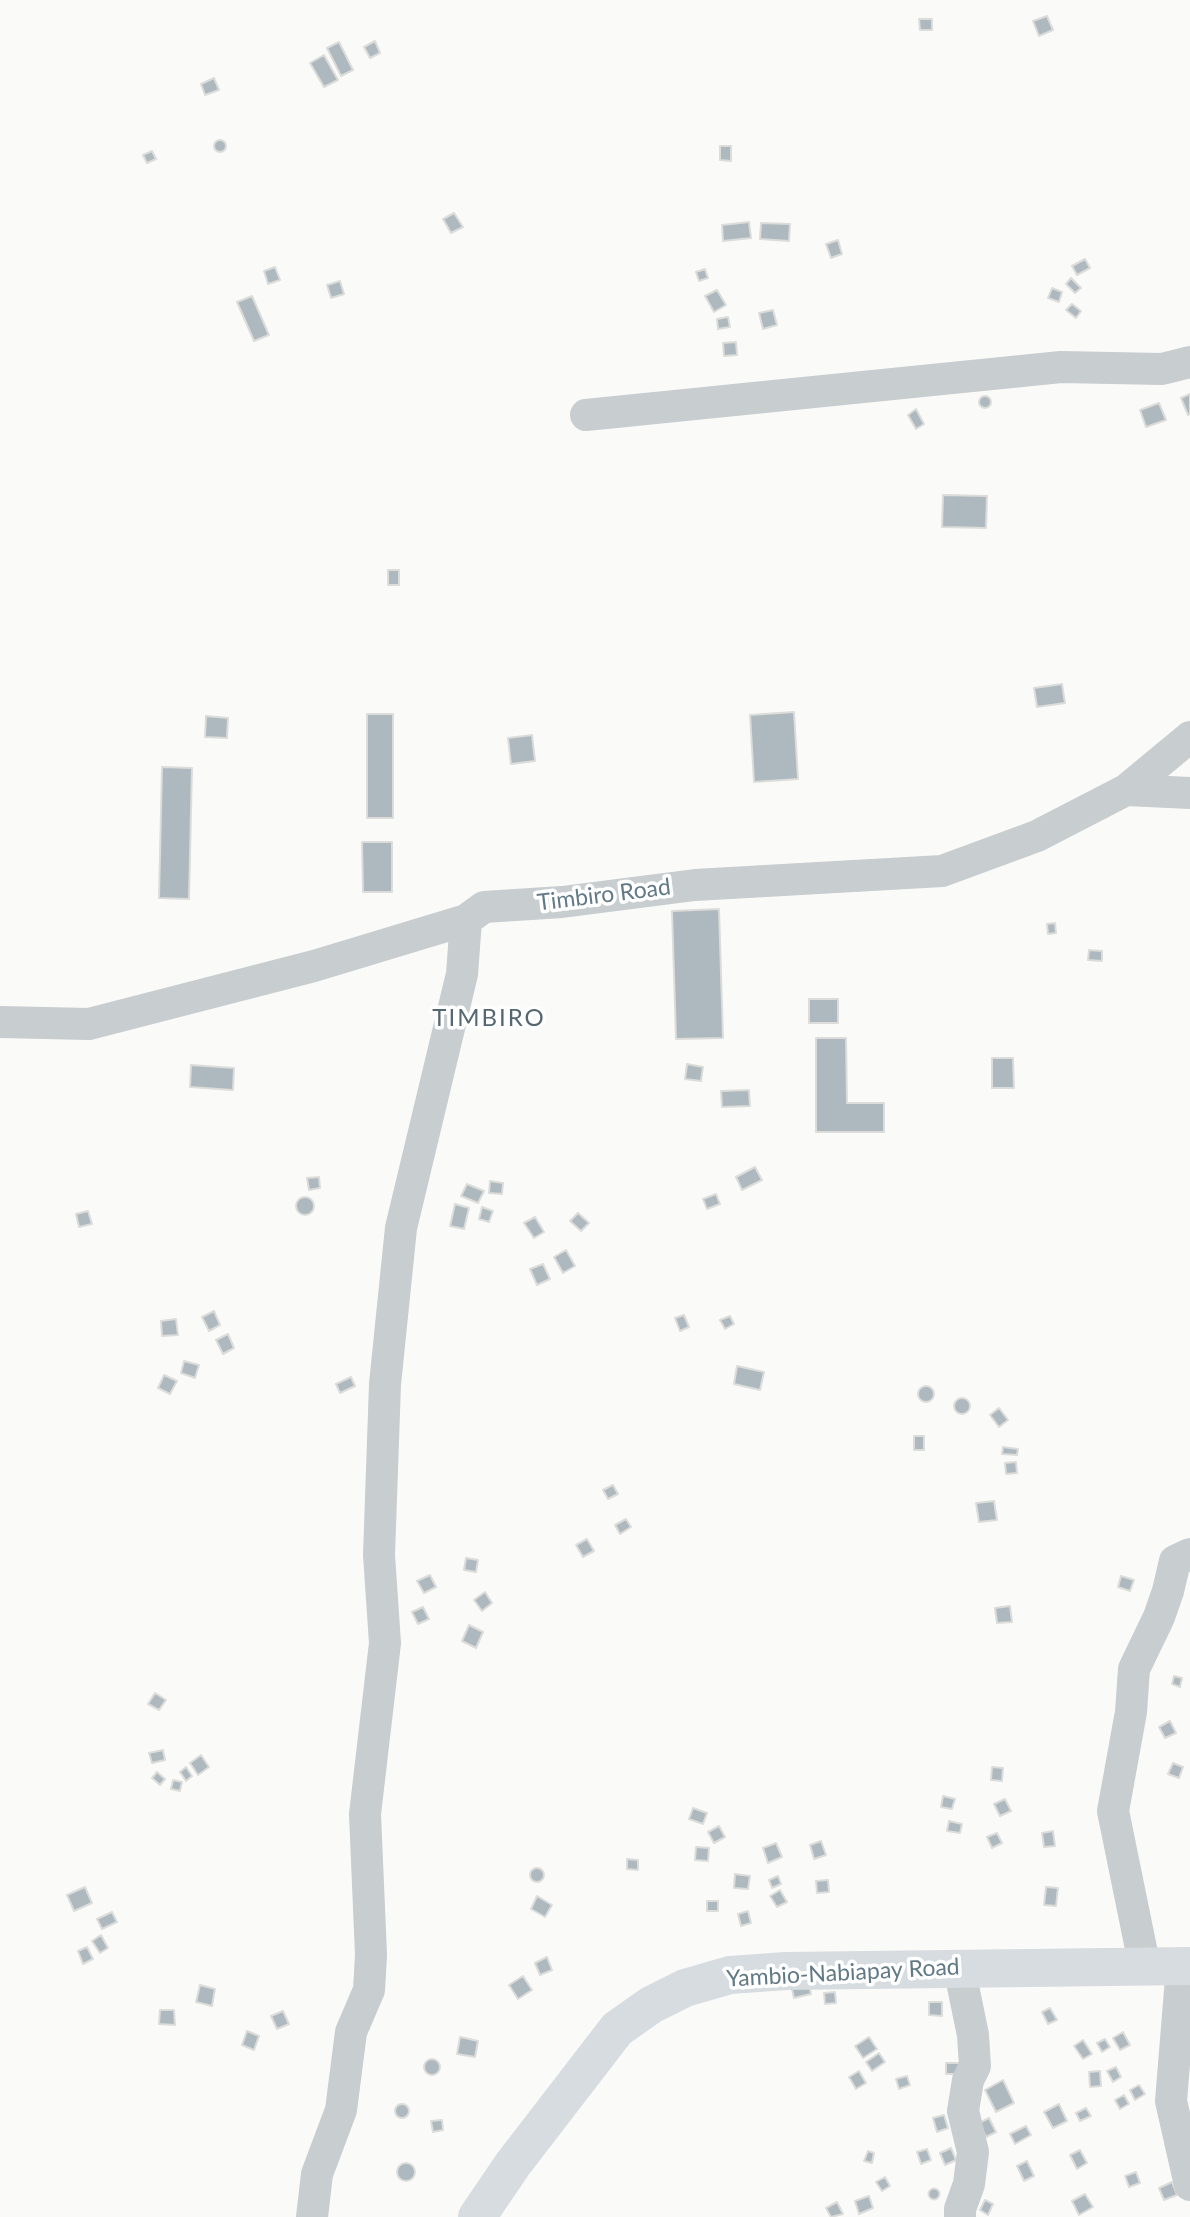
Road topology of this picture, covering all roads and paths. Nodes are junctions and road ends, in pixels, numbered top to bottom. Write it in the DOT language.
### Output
graph roads {
  1 [pos="1190,362"];
  2 [pos="586,415"];
  3 [pos="1190,737"];
  4 [pos="1126,790"];
  5 [pos="1190,793"];
  6 [pos="466,920"];
  7 [pos="0,1022"];
  8 [pos="1190,1554"];
  9 [pos="959,1967"];
  10 [pos="1172,1967"];
  11 [pos="1190,2185"];
  12 [pos="312,2217"];
  13 [pos="477,2217"];
  14 [pos="960,2217"];
  1 -- 2 [label="street"];
  3 -- 4 [label="street, Timbiro Road"];
  4 -- 5 [label="street"];
  4 -- 6 [label="street, Timbiro Road"];
  6 -- 7 [label="street, Timbiro Road"];
  6 -- 12 [label="street"];
  8 -- 10 [label="street"];
  9 -- 10 [label="main road, Yambio-Nabiapay Road"];
  9 -- 13 [label="main road, Yambio-Nabiapay Road"];
  9 -- 14 [label="street"];
  10 -- 11 [label="street"];
}
